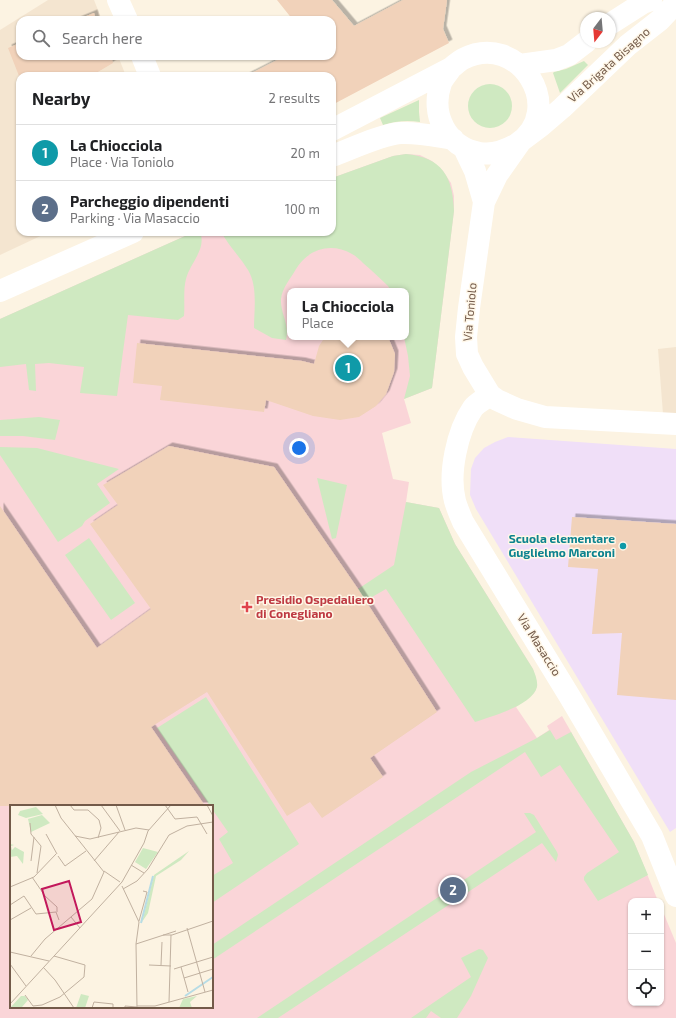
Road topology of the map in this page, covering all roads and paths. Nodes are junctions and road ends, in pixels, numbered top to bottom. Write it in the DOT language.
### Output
graph roads {
  1 [pos="118,0"];
  2 [pos="651,0"];
  3 [pos="676,3"];
  4 [pos="124,16"];
  5 [pos="616,20"];
  6 [pos="580,47"];
  7 [pos="144,60"];
  8 [pos="520,65"];
  9 [pos="451,68"];
  10 [pos="148,72"];
  11 [pos="336,128"];
  12 [pos="521,141"];
  13 [pos="458,144"];
  14 [pos="336,155"];
  15 [pos="484,202"];
  16 [pos="124,236"];
  17 [pos="0,291"];
  18 [pos="490,395"];
  19 [pos="676,424"];
  20 [pos="676,896"];
  1 -- 4 [label="street"];
  2 -- 5 [label="street"];
  3 -- 12 [label="street, Via Brigata Bisagno"];
  6 -- 8 [label="street"];
  7 -- 10 [label="street"];
  8 -- 9 [label="street"];
  8 -- 12 [label="street"];
  9 -- 11 [label="street"];
  9 -- 13 [label="street"];
  12 -- 13 [label="street"];
  12 -- 15 [label="street, Via Toniolo"];
  13 -- 14 [label="street"];
  13 -- 15 [label="street, Via Toniolo"];
  15 -- 18 [label="street, Via Toniolo"];
  16 -- 17 [label="street"];
  18 -- 19 [label="street, Via Toniolo"];
  18 -- 20 [label="street, Via Masaccio"];
}
